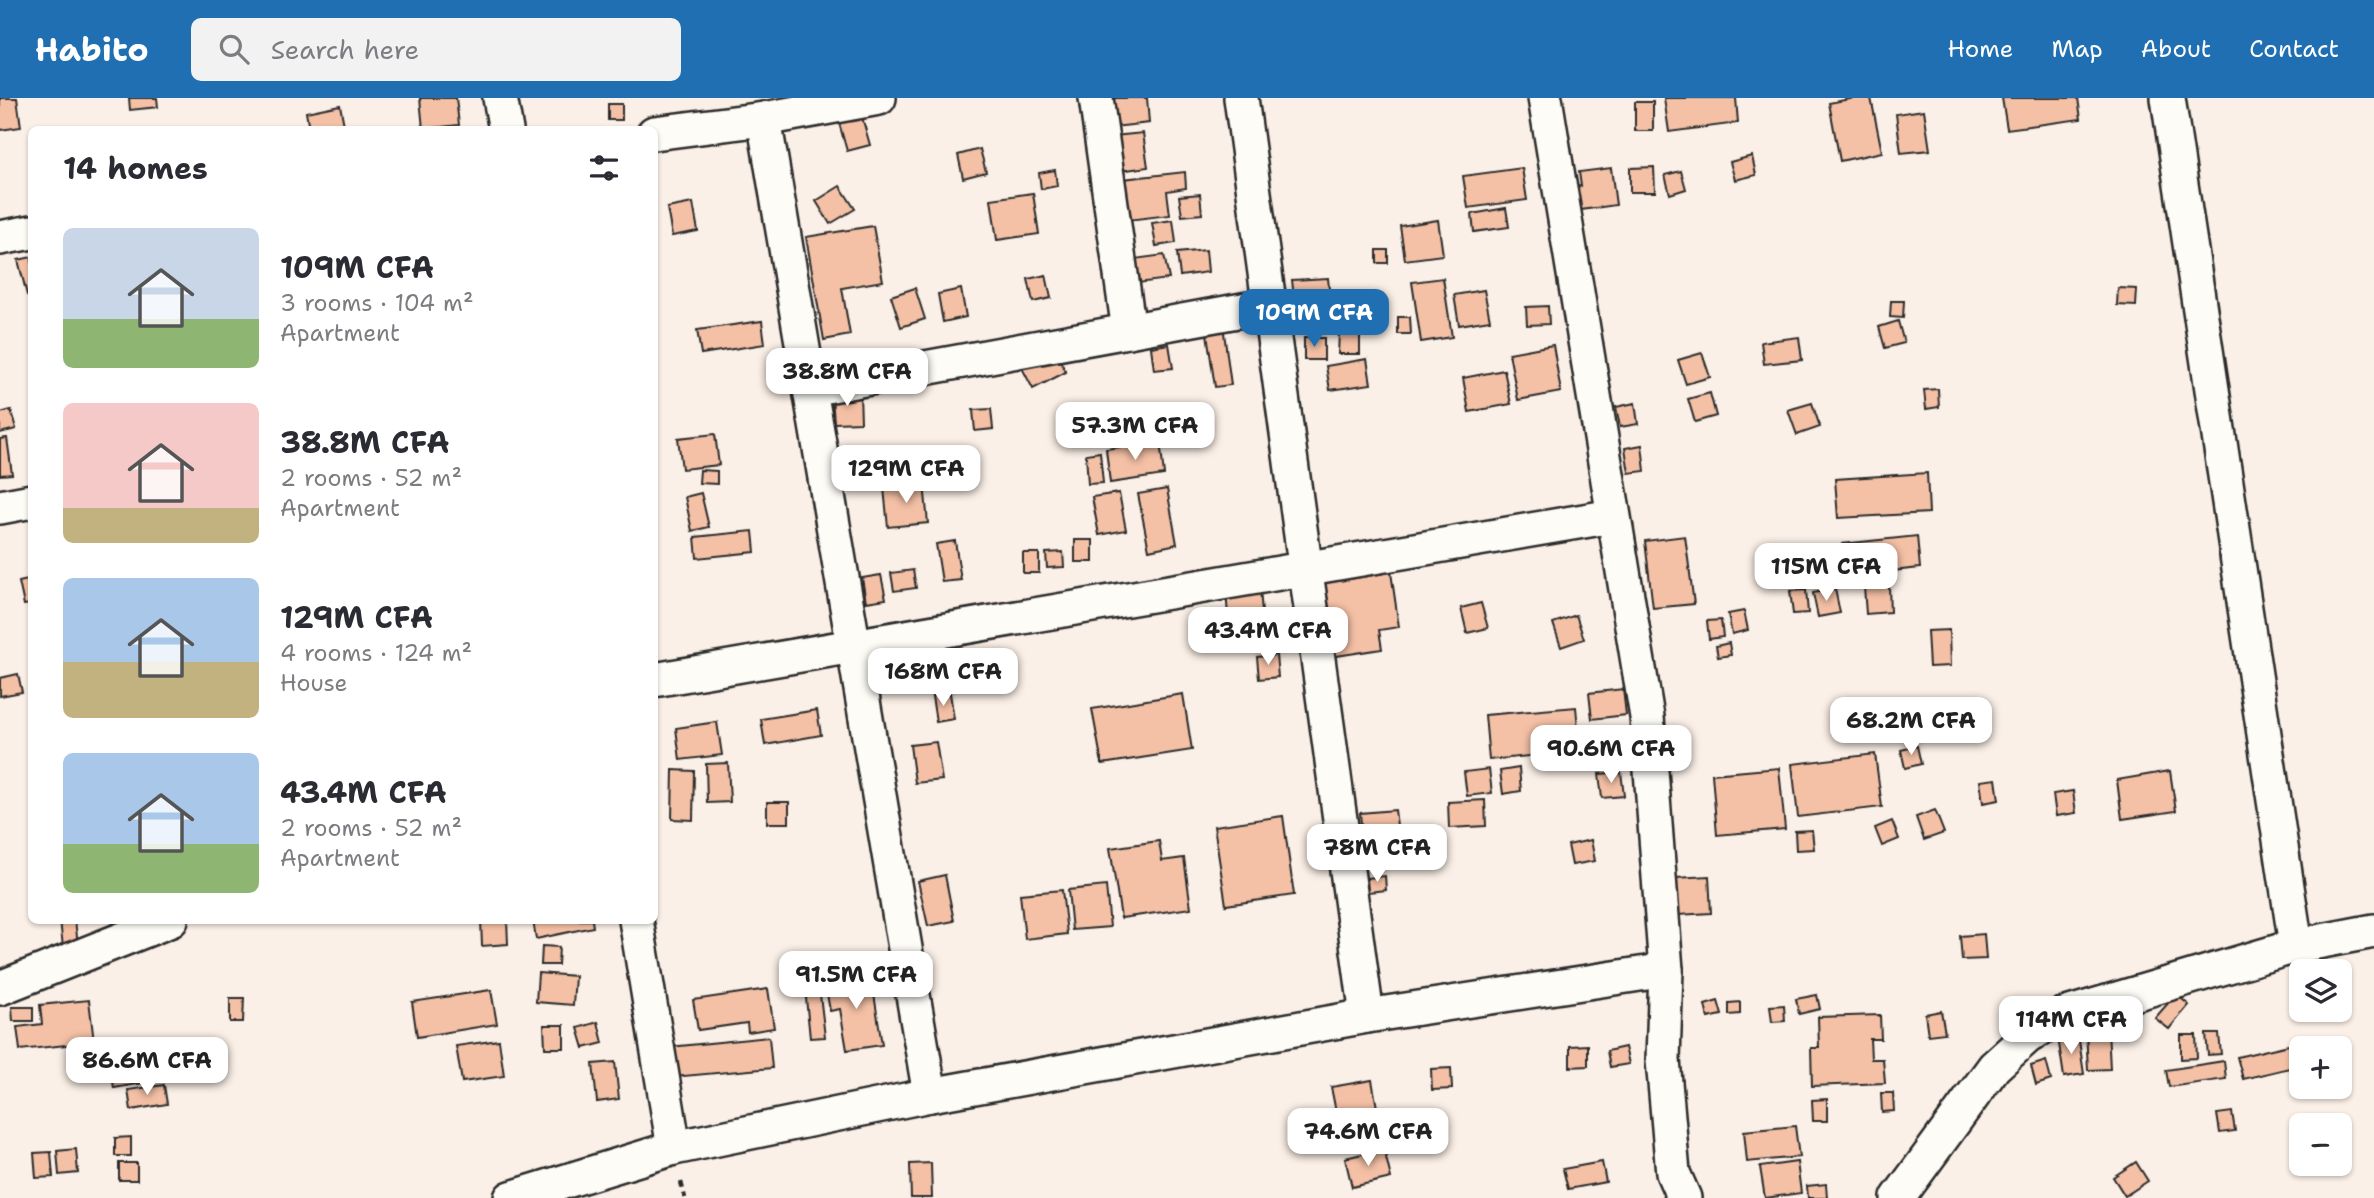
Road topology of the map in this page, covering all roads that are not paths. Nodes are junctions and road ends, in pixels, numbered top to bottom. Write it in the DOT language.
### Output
graph roads {
  1 [pos="500,98"];
  2 [pos="880,98"];
  3 [pos="1096,98"];
  4 [pos="1241,98"];
  5 [pos="1545,98"];
  6 [pos="2168,98"];
  7 [pos="764,119"];
  8 [pos="505,126"];
  9 [pos="658,132"];
  10 [pos="28,233"];
  11 [pos="0,238"];
  12 [pos="1270,305"];
  13 [pos="1129,331"];
  14 [pos="810,388"];
  15 [pos="28,502"];
  16 [pos="0,507"];
  17 [pos="1613,516"];
  18 [pos="1305,569"];
  19 [pos="853,643"];
  20 [pos="658,679"];
  21 [pos="161,924"];
  22 [pos="637,924"];
  23 [pos="2374,931"];
  24 [pos="2296,946"];
  25 [pos="1666,970"];
  26 [pos="1,985"];
  27 [pos="1367,1016"];
  28 [pos="930,1095"];
  29 [pos="674,1148"];
  30 [pos="511,1198"];
  31 [pos="1684,1198"];
  32 [pos="1898,1198"];
  1 -- 8 [label="street"];
  2 -- 7 [label="street"];
  3 -- 13 [label="street"];
  4 -- 12 [label="street"];
  5 -- 17 [label="street"];
  6 -- 24 [label="street"];
  7 -- 9 [label="street"];
  7 -- 14 [label="street"];
  10 -- 11 [label="street"];
  12 -- 13 [label="street"];
  12 -- 18 [label="street"];
  13 -- 14 [label="street"];
  14 -- 19 [label="street"];
  15 -- 16 [label="street"];
  17 -- 18 [label="street"];
  17 -- 25 [label="street"];
  18 -- 19 [label="street"];
  18 -- 27 [label="street"];
  19 -- 20 [label="street"];
  19 -- 28 [label="street"];
  21 -- 26 [label="street"];
  22 -- 29 [label="street"];
  23 -- 24 [label="street"];
  24 -- 32 [label="street"];
  25 -- 27 [label="street"];
  25 -- 31 [label="street"];
  27 -- 28 [label="street"];
  28 -- 29 [label="street"];
  29 -- 30 [label="street"];
}
